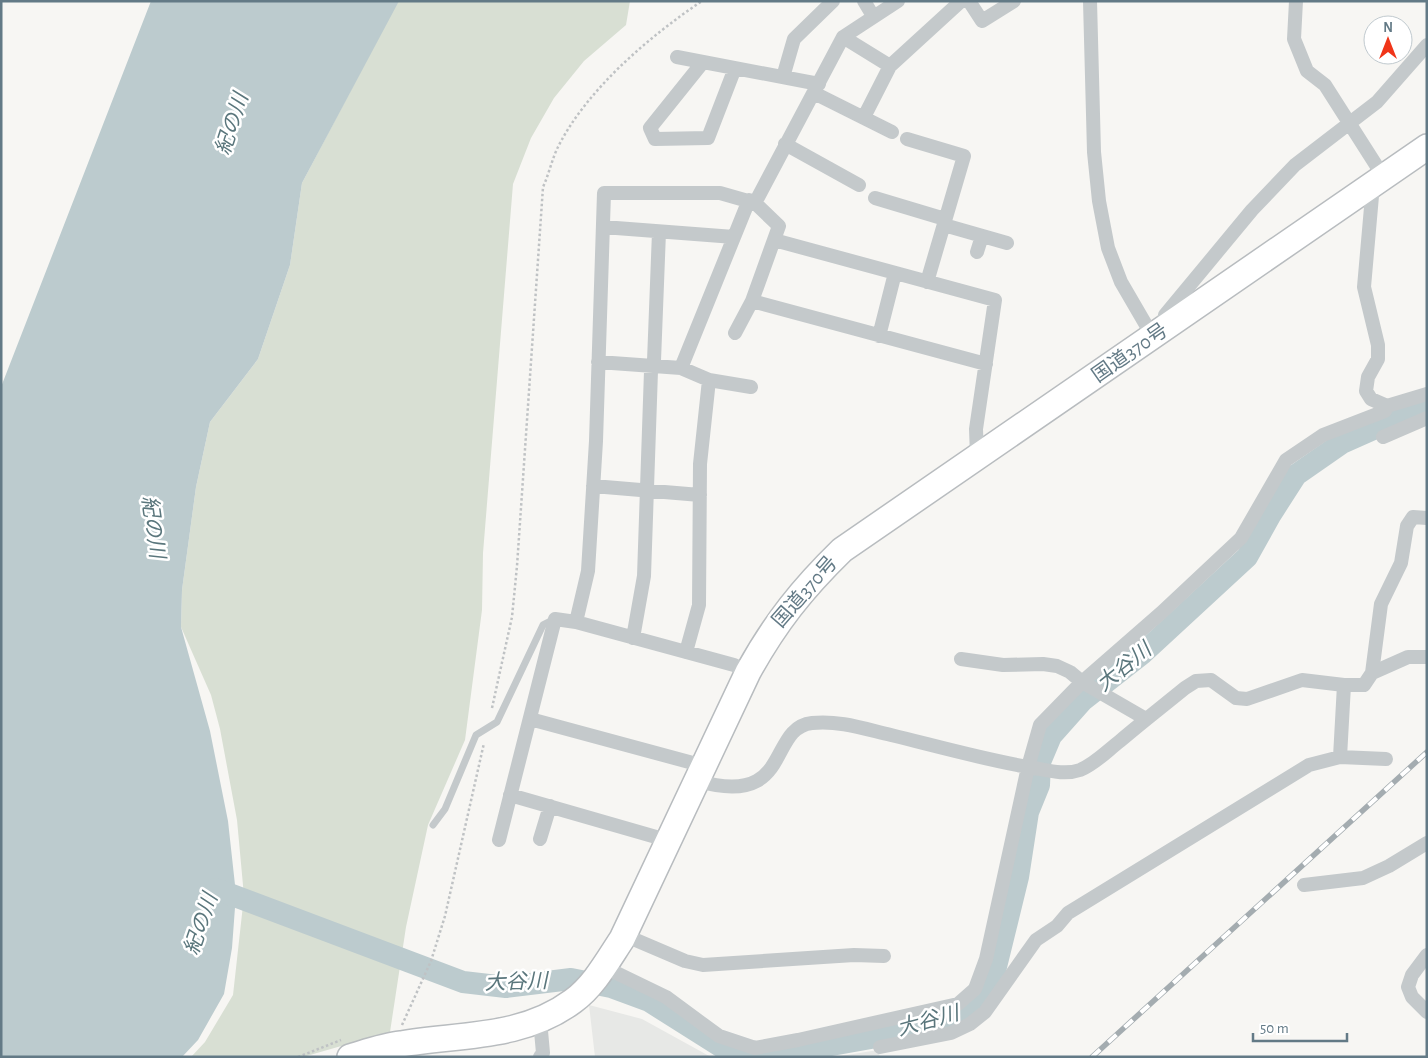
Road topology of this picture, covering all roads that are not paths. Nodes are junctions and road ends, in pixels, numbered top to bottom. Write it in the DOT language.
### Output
graph roads {
  1 [pos="833,1"];
  2 [pos="864,1"];
  3 [pos="898,1"];
  4 [pos="961,1"];
  5 [pos="969,1"];
  6 [pos="1014,1"];
  7 [pos="1090,1"];
  8 [pos="1296,1"];
  9 [pos="872,16"];
  10 [pos="843,36"];
  11 [pos="1427,44"];
  12 [pos="677,57"];
  13 [pos="704,62"];
  14 [pos="890,66"];
  15 [pos="735,68"];
  16 [pos="783,77"];
  17 [pos="817,89"];
  18 [pos="864,117"];
  19 [pos="1349,124"];
  20 [pos="892,132"];
  21 [pos="908,139"];
  22 [pos="785,144"];
  23 [pos="1427,147"];
  24 [pos="1375,182"];
  25 [pos="859,185"];
  26 [pos="875,198"];
  27 [pos="752,202"];
  28 [pos="945,222"];
  29 [pos="603,227"];
  30 [pos="659,232"];
  31 [pos="982,236"];
  32 [pos="734,237"];
  33 [pos="774,240"];
  34 [pos="1007,243"];
  35 [pos="977,252"];
  36 [pos="895,273"];
  37 [pos="927,282"];
  38 [pos="752,301"];
  39 [pos="735,333"];
  40 [pos="1158,333"];
  41 [pos="879,336"];
  42 [pos="598,362"];
  43 [pos="986,364"];
  44 [pos="652,366"];
  45 [pos="681,368"];
  46 [pos="709,380"];
  47 [pos="751,387"];
  48 [pos="1427,394"];
  49 [pos="1387,406"];
  50 [pos="1427,418"];
  51 [pos="1383,437"];
  52 [pos="977,456"];
  53 [pos="593,486"];
  54 [pos="646,490"];
  55 [pos="700,495"];
  56 [pos="1427,518"];
  57 [pos="555,619"];
  58 [pos="576,622"];
  59 [pos="633,638"];
  60 [pos="686,652"];
  61 [pos="1427,657"];
  62 [pos="961,659"];
  63 [pos="748,672"];
  64 [pos="1372,673"];
  65 [pos="1082,682"];
  66 [pos="1344,685"];
  67 [pos="530,719"];
  68 [pos="1146,719"];
  69 [pos="1340,757"];
  70 [pos="1386,759"];
  71 [pos="1028,767"];
  72 [pos="701,773"];
  73 [pos="510,795"];
  74 [pos="550,806"];
  75 [pos="433,825"];
  76 [pos="540,839"];
  77 [pos="499,840"];
  78 [pos="670,841"];
  79 [pos="1427,843"];
  80 [pos="1304,885"];
  81 [pos="624,935"];
  82 [pos="1427,954"];
  83 [pos="884,956"];
  84 [pos="601,971"];
  85 [pos="1427,1012"];
  86 [pos="540,1020"];
  87 [pos="880,1047"];
  88 [pos="350,1057"];
  89 [pos="540,1057"];
  1 -- 16 [label="street"];
  2 -- 9 [label="street"];
  3 -- 9 [label="street"];
  4 -- 14 [label="street"];
  5 -- 6 [label="street"];
  7 -- 40 [label="street"];
  8 -- 19 [label="street"];
  9 -- 10 [label="street"];
  10 -- 14 [label="street"];
  10 -- 17 [label="street"];
  11 -- 19 [label="street"];
  12 -- 13 [label="street"];
  13 -- 15 [label="street"];
  13 -- 15 [label="street"];
  14 -- 18 [label="street"];
  15 -- 16 [label="street"];
  16 -- 17 [label="street"];
  17 -- 18 [label="street"];
  17 -- 22 [label="street"];
  18 -- 20 [label="street"];
  19 -- 24 [label="street"];
  19 -- 40 [label="street"];
  21 -- 28 [label="street"];
  22 -- 25 [label="street"];
  22 -- 27 [label="street"];
  23 -- 24 [label="highway, 国道370号"];
  24 -- 40 [label="highway, 国道370号"];
  24 -- 49 [label="street"];
  26 -- 28 [label="street"];
  27 -- 29 [label="street"];
  27 -- 32 [label="street"];
  27 -- 33 [label="street"];
  28 -- 31 [label="street"];
  28 -- 37 [label="street"];
  29 -- 30 [label="street"];
  29 -- 42 [label="street"];
  30 -- 32 [label="street"];
  30 -- 44 [label="street"];
  31 -- 34 [label="street"];
  31 -- 35 [label="street"];
  32 -- 45 [label="street"];
  33 -- 36 [label="street"];
  33 -- 38 [label="street"];
  36 -- 37 [label="street"];
  36 -- 41 [label="street"];
  37 -- 43 [label="street"];
  38 -- 39 [label="street"];
  38 -- 41 [label="street"];
  40 -- 52 [label="highway, 国道370号"];
  41 -- 43 [label="street"];
  42 -- 44 [label="street"];
  42 -- 53 [label="street"];
  43 -- 52 [label="street"];
  44 -- 45 [label="street"];
  44 -- 54 [label="street"];
  45 -- 46 [label="street"];
  46 -- 47 [label="street"];
  46 -- 55 [label="street"];
  48 -- 49 [label="street"];
  49 -- 65 [label="street"];
  50 -- 51 [label="street"];
  52 -- 63 [label="highway, 国道370号"];
  53 -- 54 [label="street"];
  53 -- 58 [label="street"];
  54 -- 55 [label="street"];
  54 -- 59 [label="street"];
  55 -- 60 [label="street"];
  56 -- 64 [label="street"];
  57 -- 58 [label="street"];
  57 -- 67 [label="street"];
  57 -- 75 [label="lane"];
  58 -- 59 [label="street"];
  59 -- 60 [label="street"];
  60 -- 63 [label="street"];
  61 -- 64 [label="street"];
  62 -- 65 [label="street"];
  63 -- 72 [label="highway, 国道370号"];
  64 -- 66 [label="street"];
  65 -- 68 [label="street"];
  65 -- 71 [label="street"];
  66 -- 68 [label="street"];
  66 -- 69 [label="street"];
  67 -- 72 [label="street"];
  67 -- 73 [label="street"];
  68 -- 71 [label="street"];
  69 -- 70 [label="street"];
  69 -- 87 [label="street"];
  71 -- 72 [label="street"];
  71 -- 84 [label="street"];
  72 -- 78 [label="highway, 国道370号"];
  73 -- 74 [label="street"];
  73 -- 77 [label="street"];
  74 -- 76 [label="street"];
  74 -- 78 [label="street"];
  78 -- 81 [label="highway, 国道370号"];
  79 -- 80 [label="street"];
  81 -- 83 [label="street"];
  81 -- 84 [label="highway, 国道370号"];
  82 -- 85 [label="street"];
  84 -- 86 [label="highway, 国道370号"];
  86 -- 88 [label="highway, 国道370号"];
  86 -- 89 [label="street"];
}
